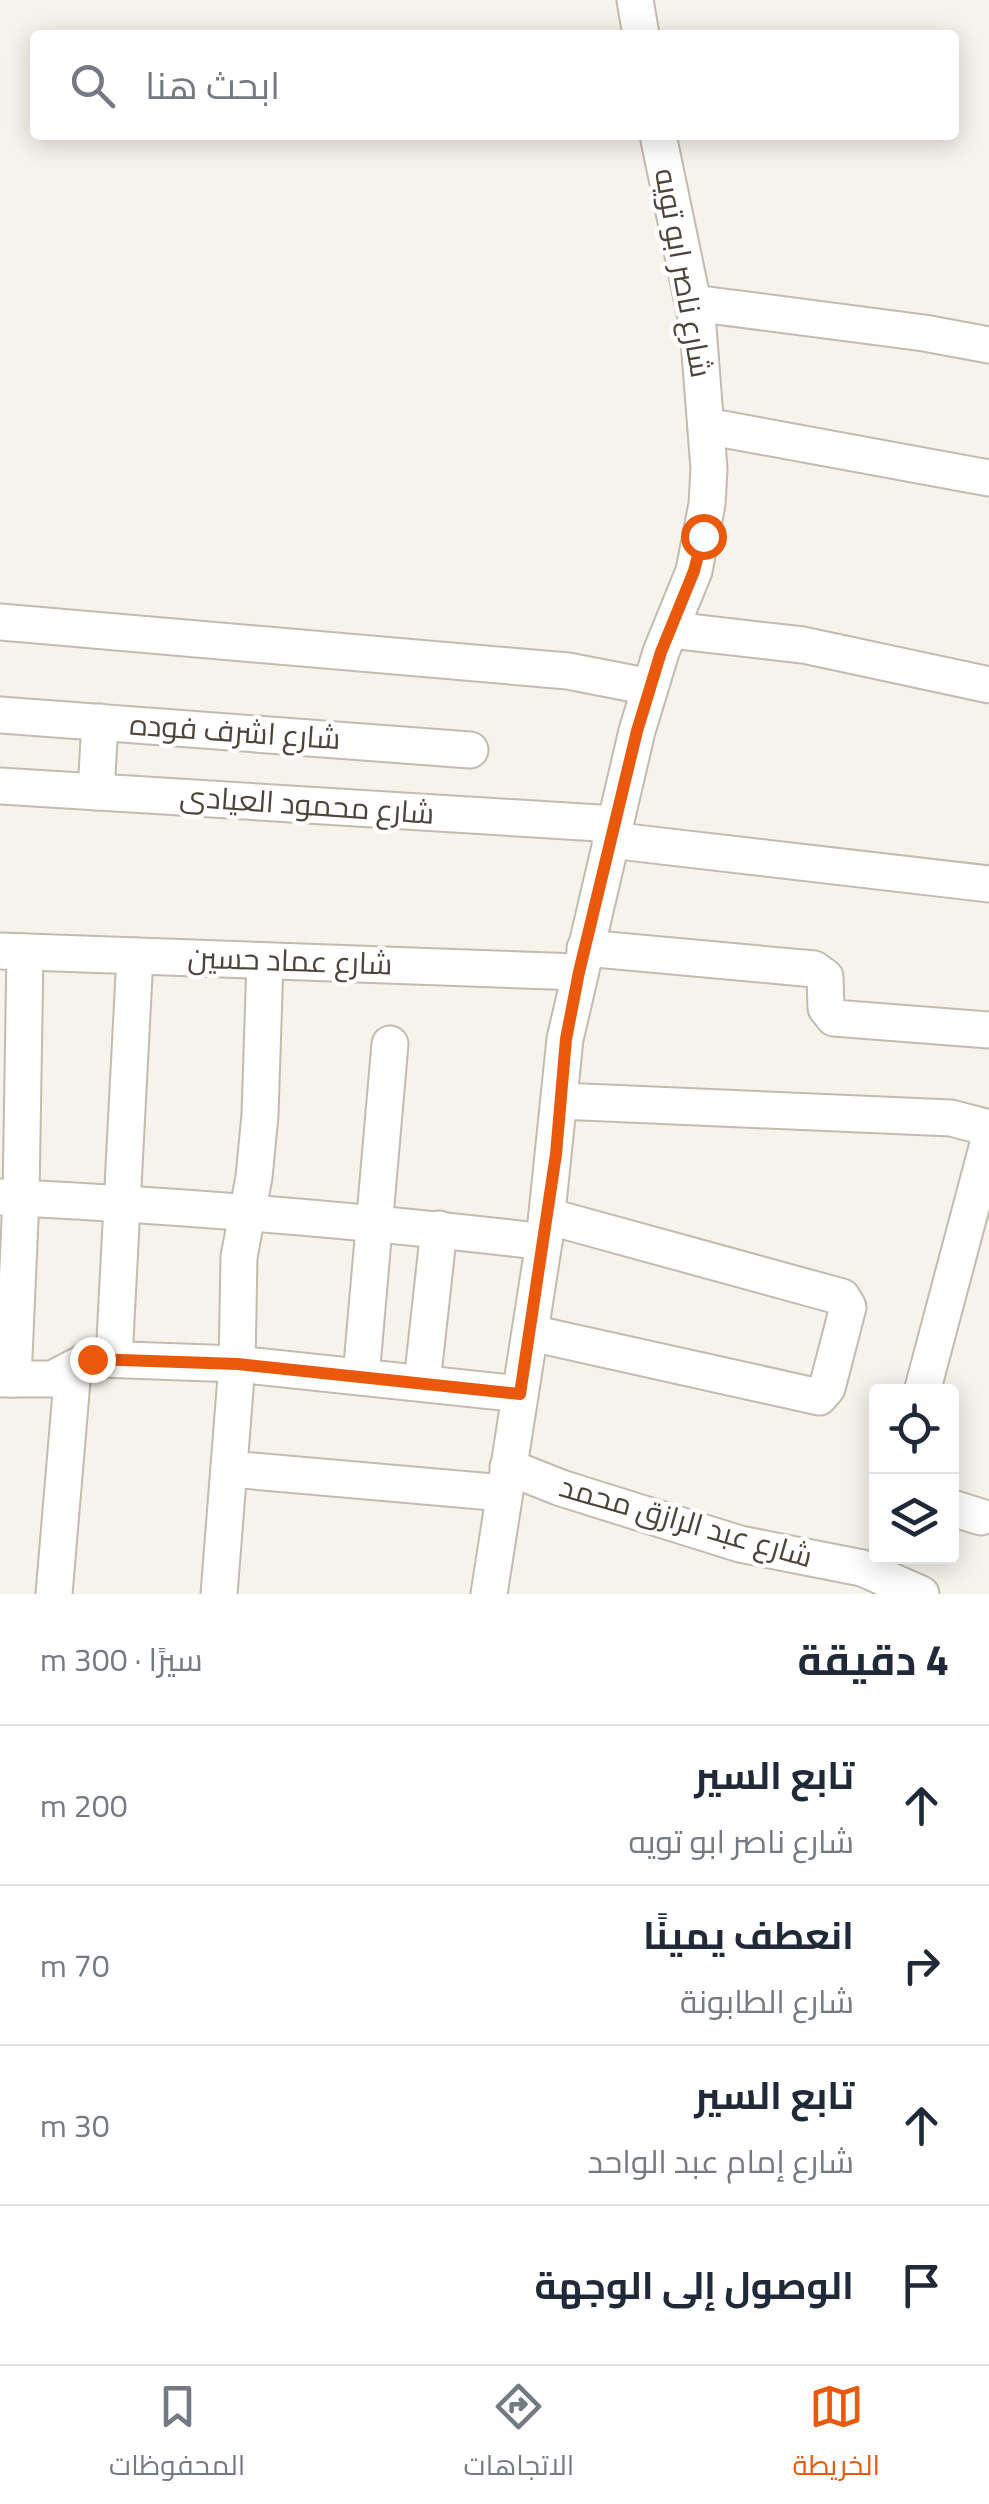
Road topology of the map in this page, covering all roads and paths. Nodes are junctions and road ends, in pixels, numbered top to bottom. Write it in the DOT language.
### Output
graph roads {
  1 [pos="634,0"];
  2 [pos="640,30"];
  3 [pos="659,140"];
  4 [pos="693,304"];
  5 [pos="989,345"];
  6 [pos="706,426"];
  7 [pos="989,478"];
  8 [pos="0,622"];
  9 [pos="671,630"];
  10 [pos="989,685"];
  11 [pos="650,687"];
  12 [pos="0,714"];
  13 [pos="100,722"];
  14 [pos="470,750"];
  15 [pos="0,786"];
  16 [pos="96,792"];
  17 [pos="612,832"];
  18 [pos="989,884"];
  19 [pos="13,952"];
  20 [pos="135,956"];
  21 [pos="265,960"];
  22 [pos="582,960"];
  23 [pos="989,1030"];
  24 [pos="390,1044"];
  25 [pos="560,1102"];
  26 [pos="989,1128"];
  27 [pos="989,1140"];
  28 [pos="11,1197"];
  29 [pos="124,1203"];
  30 [pos="248,1210"];
  31 [pos="375,1221"];
  32 [pos="438,1229"];
  33 [pos="546,1229"];
  34 [pos="531,1333"];
  35 [pos="114,1359"];
  36 [pos="238,1364"];
  37 [pos="73,1369"];
  38 [pos="362,1377"];
  39 [pos="6,1379"];
  40 [pos="422,1384"];
  41 [pos="924,1384"];
  42 [pos="520,1394"];
  43 [pos="230,1470"];
  44 [pos="506,1480"];
  45 [pos="869,1563"];
  46 [pos="876,1564"];
  47 [pos="54,1594"];
  48 [pos="219,1594"];
  49 [pos="490,1594"];
  50 [pos="921,1594"];
  1 -- 2 [label="street"];
  3 -- 4 [label="street, شارع ناصر ابو تويه"];
  4 -- 5 [label="street"];
  4 -- 6 [label="street, شارع ناصر ابو تويه"];
  6 -- 7 [label="street"];
  6 -- 9 [label="street, شارع ناصر ابو تويه"];
  8 -- 11 [label="street"];
  9 -- 10 [label="street"];
  9 -- 11 [label="street, شارع ناصر ابو تويه"];
  11 -- 17 [label="street, شارع ناصر ابو تويه"];
  12 -- 13 [label="street, شارع اشرف فوده"];
  13 -- 14 [label="street, شارع اشرف فوده"];
  13 -- 16 [label="street"];
  15 -- 16 [label="street, شارع محمود العيادى"];
  16 -- 17 [label="street, شارع محمود العيادى"];
  17 -- 18 [label="street, شارع محمود العيادى"];
  17 -- 22 [label="street, شارع ناصر ابو تويه"];
  19 -- 20 [label="street, شارع عماد حسين"];
  19 -- 28 [label="street"];
  20 -- 21 [label="street, شارع عماد حسين"];
  20 -- 29 [label="street"];
  21 -- 22 [label="street, شارع عماد حسين"];
  21 -- 30 [label="street"];
  22 -- 23 [label="street, شارع عماد حسين"];
  22 -- 25 [label="street, شارع ناصر ابو تويه"];
  24 -- 31 [label="street"];
  25 -- 26 [label="street"];
  25 -- 33 [label="street, شارع ناصر ابو تويه"];
  27 -- 41 [label="street"];
  28 -- 29 [label="street"];
  28 -- 39 [label="street"];
  29 -- 30 [label="street"];
  29 -- 35 [label="street"];
  30 -- 31 [label="street"];
  30 -- 36 [label="street"];
  31 -- 32 [label="street"];
  31 -- 38 [label="street"];
  32 -- 33 [label="street"];
  32 -- 40 [label="street"];
  33 -- 34 [label="street, شارع ناصر ابو تويه"];
  33 -- 34 [label="street"];
  34 -- 42 [label="street, شارع ناصر ابو تويه"];
  35 -- 36 [label="street"];
  35 -- 37 [label="street"];
  36 -- 38 [label="street"];
  36 -- 43 [label="street"];
  37 -- 39 [label="street"];
  37 -- 47 [label="street"];
  38 -- 40 [label="street"];
  40 -- 42 [label="street"];
  42 -- 44 [label="street, شارع ناصر ابو تويه"];
  43 -- 44 [label="street, شارع عبد الرازق محمد"];
  43 -- 48 [label="street"];
  44 -- 45 [label="street, شارع عبد الرازق محمد"];
  44 -- 49 [label="street, شارع ناصر ابو تويه"];
  46 -- 50 [label="street, شارع عبد الرازق محمد"];
}
